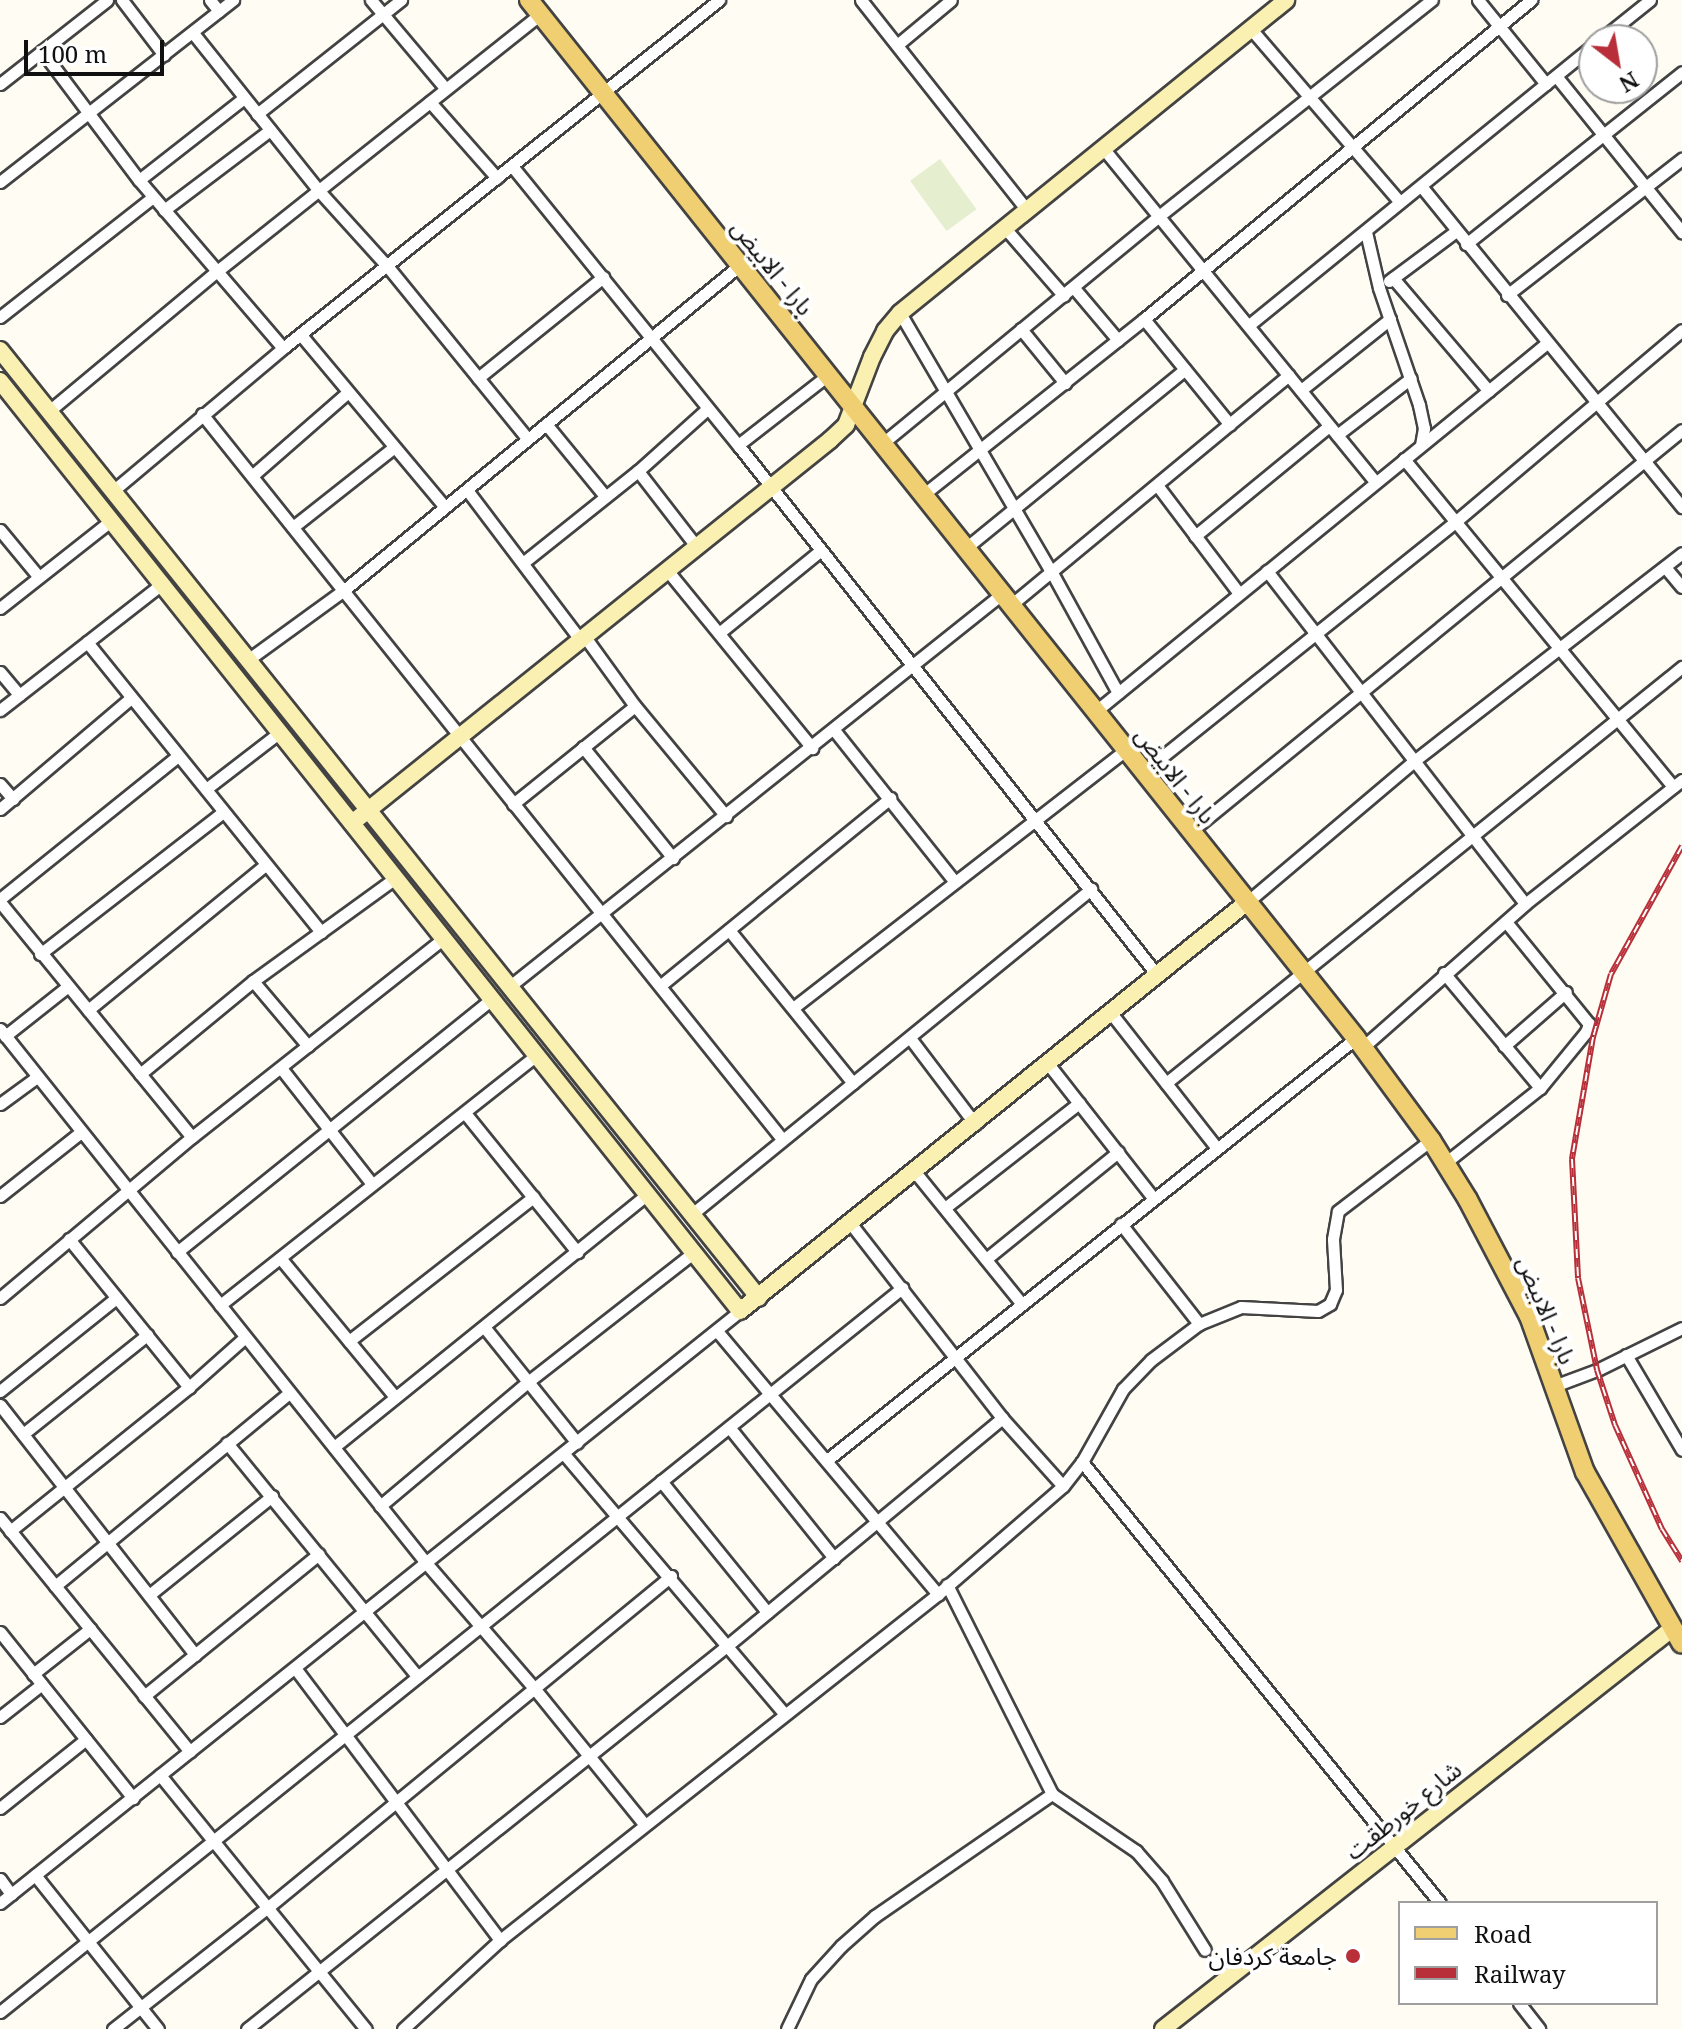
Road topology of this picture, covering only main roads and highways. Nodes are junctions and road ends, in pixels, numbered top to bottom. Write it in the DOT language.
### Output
graph roads {
  1 [pos="1286,0"];
  2 [pos="537,6"];
  3 [pos="0,350"];
  4 [pos="0,381"];
  5 [pos="856,408"];
  6 [pos="368,810"];
  7 [pos="352,823"];
  8 [pos="1246,903"];
  9 [pos="759,1298"];
  10 [pos="1678,1636"];
  11 [pos="1163,2029"];
  1 -- 5 [label="main road"];
  2 -- 5 [label="main road, بارا - الابيض"];
  3 -- 6 [label="main road"];
  4 -- 7 [label="main road"];
  5 -- 6 [label="main road"];
  5 -- 8 [label="main road, بارا - الابيض"];
  6 -- 7 [label="main road"];
  6 -- 9 [label="main road"];
  7 -- 9 [label="main road"];
  8 -- 9 [label="main road"];
  8 -- 10 [label="main road, بارا - الابيض"];
  10 -- 11 [label="main road, شارع خورطقت"];
}
